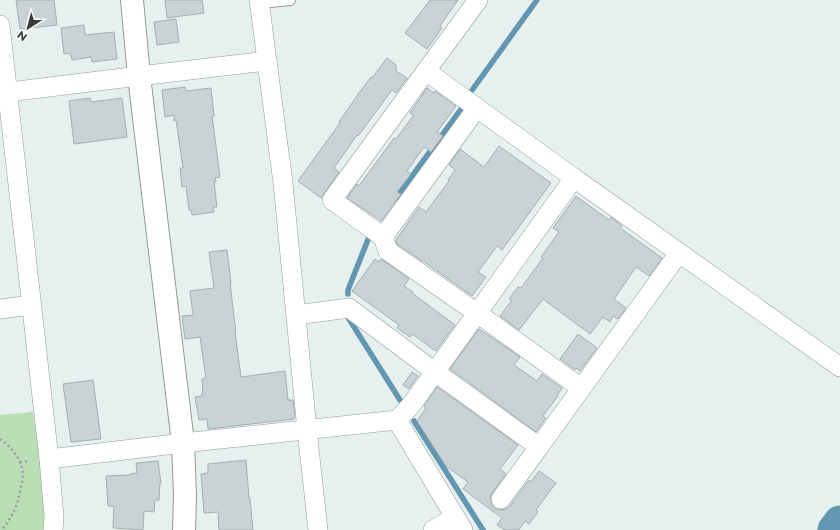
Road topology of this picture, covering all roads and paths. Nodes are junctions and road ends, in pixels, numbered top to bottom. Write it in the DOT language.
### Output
graph roads {
  1 [pos="132,0"];
  2 [pos="290,0"];
  3 [pos="478,0"];
  4 [pos="259,2"];
  5 [pos="0,25"];
  6 [pos="267,61"];
  7 [pos="426,71"];
  8 [pos="140,76"];
  9 [pos="3,93"];
  10 [pos="477,108"];
  11 [pos="574,178"];
  12 [pos="383,237"];
  13 [pos="679,253"];
  14 [pos="31,306"];
  15 [pos="0,309"];
  16 [pos="477,313"];
  17 [pos="296,315"];
  18 [pos="840,367"];
  19 [pos="435,372"];
  20 [pos="581,388"];
  21 [pos="397,420"];
  22 [pos="307,430"];
  23 [pos="0,439"];
  24 [pos="183,443"];
  25 [pos="539,447"];
  26 [pos="49,459"];
  27 [pos="500,499"];
  28 [pos="459,524"];
  29 [pos="2,530"];
  30 [pos="54,530"];
  31 [pos="184,530"];
  32 [pos="318,530"];
  33 [pos="432,530"];
  1 -- 8 [label="street"];
  2 -- 4 [label="lane"];
  3 -- 7 [label="street"];
  4 -- 6 [label="street"];
  5 -- 9 [label="street"];
  6 -- 8 [label="street"];
  6 -- 17 [label="street"];
  7 -- 10 [label="street"];
  7 -- 12 [label="street"];
  8 -- 9 [label="street"];
  8 -- 24 [label="street"];
  9 -- 14 [label="street"];
  10 -- 11 [label="street"];
  10 -- 12 [label="street"];
  11 -- 13 [label="street"];
  11 -- 16 [label="street"];
  12 -- 16 [label="street"];
  13 -- 18 [label="street"];
  13 -- 20 [label="street"];
  14 -- 15 [label="street"];
  14 -- 26 [label="street"];
  16 -- 19 [label="street"];
  16 -- 20 [label="street"];
  17 -- 19 [label="street"];
  17 -- 22 [label="street"];
  19 -- 21 [label="street"];
  19 -- 25 [label="street"];
  20 -- 25 [label="street"];
  21 -- 22 [label="street"];
  21 -- 28 [label="street"];
  22 -- 24 [label="street"];
  22 -- 32 [label="street"];
  23 -- 29 [label="path"];
  24 -- 26 [label="street"];
  24 -- 31 [label="street"];
  25 -- 27 [label="street"];
  26 -- 30 [label="street"];
  28 -- 33 [label="street"];
}
